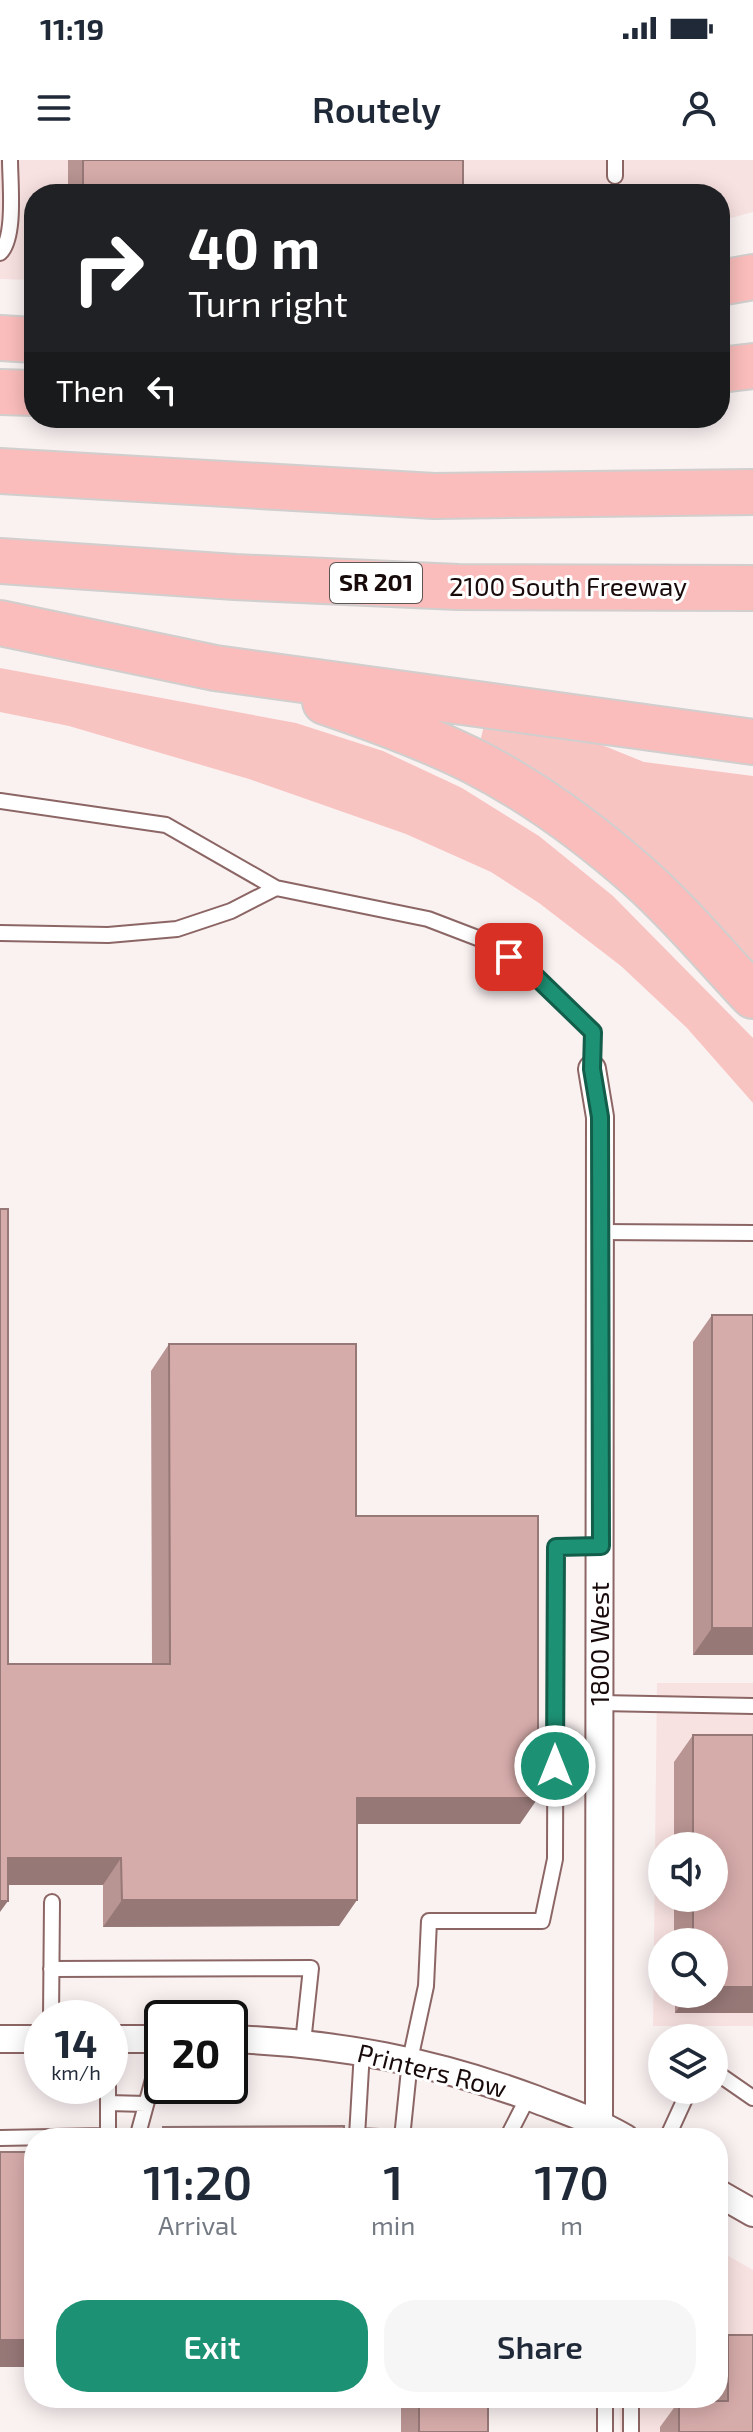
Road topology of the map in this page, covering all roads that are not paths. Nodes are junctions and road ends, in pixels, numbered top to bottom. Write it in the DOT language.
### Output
graph roads {
  1 [pos="10,160"];
  2 [pos="615,160"];
  3 [pos="615,176"];
  4 [pos="0,253"];
  5 [pos="753,277"];
  6 [pos="730,281"];
  7 [pos="0,338"];
  8 [pos="24,339"];
  9 [pos="753,366"];
  10 [pos="730,369"];
  11 [pos="0,392"];
  12 [pos="24,393"];
  13 [pos="0,471"];
  14 [pos="753,492"];
  15 [pos="0,561"];
  16 [pos="753,588"];
  17 [pos="0,623"];
  18 [pos="215,668"];
  19 [pos="753,742"];
  20 [pos="0,801"];
  21 [pos="276,888"];
  22 [pos="0,933"];
  23 [pos="753,996"];
  24 [pos="592,1069"];
  25 [pos="600,1232"];
  26 [pos="753,1233"];
  27 [pos="601,1546"];
  28 [pos="600,1703"];
  29 [pos="753,1706"];
  30 [pos="52,1902"];
  31 [pos="51,1969"];
  32 [pos="51,2000"];
  33 [pos="0,2039"];
  34 [pos="24,2039"];
  35 [pos="248,2040"];
  36 [pos="303,2043"];
  37 [pos="362,2051"];
  38 [pos="410,2060"];
  39 [pos="728,2081"];
  40 [pos="528,2097"];
  41 [pos="753,2098"];
  42 [pos="108,2104"];
  43 [pos="146,2104"];
  44 [pos="683,2104"];
  45 [pos="107,2128"];
  46 [pos="140,2128"];
  47 [pos="357,2128"];
  48 [pos="403,2128"];
  49 [pos="512,2128"];
  50 [pos="594,2128"];
  51 [pos="600,2128"];
  52 [pos="672,2128"];
  53 [pos="0,2138"];
  54 [pos="24,2138"];
  55 [pos="728,2199"];
  56 [pos="753,2213"];
  57 [pos="605,2408"];
  58 [pos="631,2408"];
  59 [pos="605,2432"];
  60 [pos="631,2432"];
  1 -- 4 [label="lane"];
  2 -- 3 [label="lane"];
  5 -- 6 [label="highway"];
  7 -- 8 [label="highway"];
  9 -- 10 [label="highway"];
  11 -- 12 [label="highway"];
  13 -- 14 [label="highway"];
  15 -- 16 [label="highway, 2100 South Freeway / SR 201"];
  17 -- 18 [label="highway"];
  18 -- 19 [label="highway"];
  18 -- 23 [label="highway"];
  20 -- 21 [label="lane"];
  21 -- 22 [label="lane"];
  21 -- 24 [label="lane"];
  24 -- 25 [label="street, 1800 West"];
  25 -- 26 [label="lane"];
  25 -- 27 [label="street, 1800 West"];
  27 -- 28 [label="street, 1800 West"];
  27 -- 38 [label="lane"];
  28 -- 29 [label="lane"];
  28 -- 51 [label="street, 1800 West"];
  30 -- 31 [label="lane"];
  31 -- 32 [label="lane"];
  31 -- 36 [label="lane"];
  33 -- 34 [label="street"];
  35 -- 36 [label="street, Printers Row"];
  36 -- 37 [label="street, Printers Row"];
  37 -- 38 [label="street, Printers Row"];
  37 -- 47 [label="lane"];
  38 -- 40 [label="street, Printers Row"];
  38 -- 48 [label="lane"];
  39 -- 41 [label="lane"];
  40 -- 49 [label="lane"];
  40 -- 50 [label="street, Printers Row"];
  42 -- 45 [label="lane"];
  43 -- 46 [label="lane"];
  44 -- 52 [label="lane"];
  53 -- 54 [label="lane"];
  55 -- 56 [label="street"];
  57 -- 59 [label="lane"];
  58 -- 60 [label="lane"];
}
